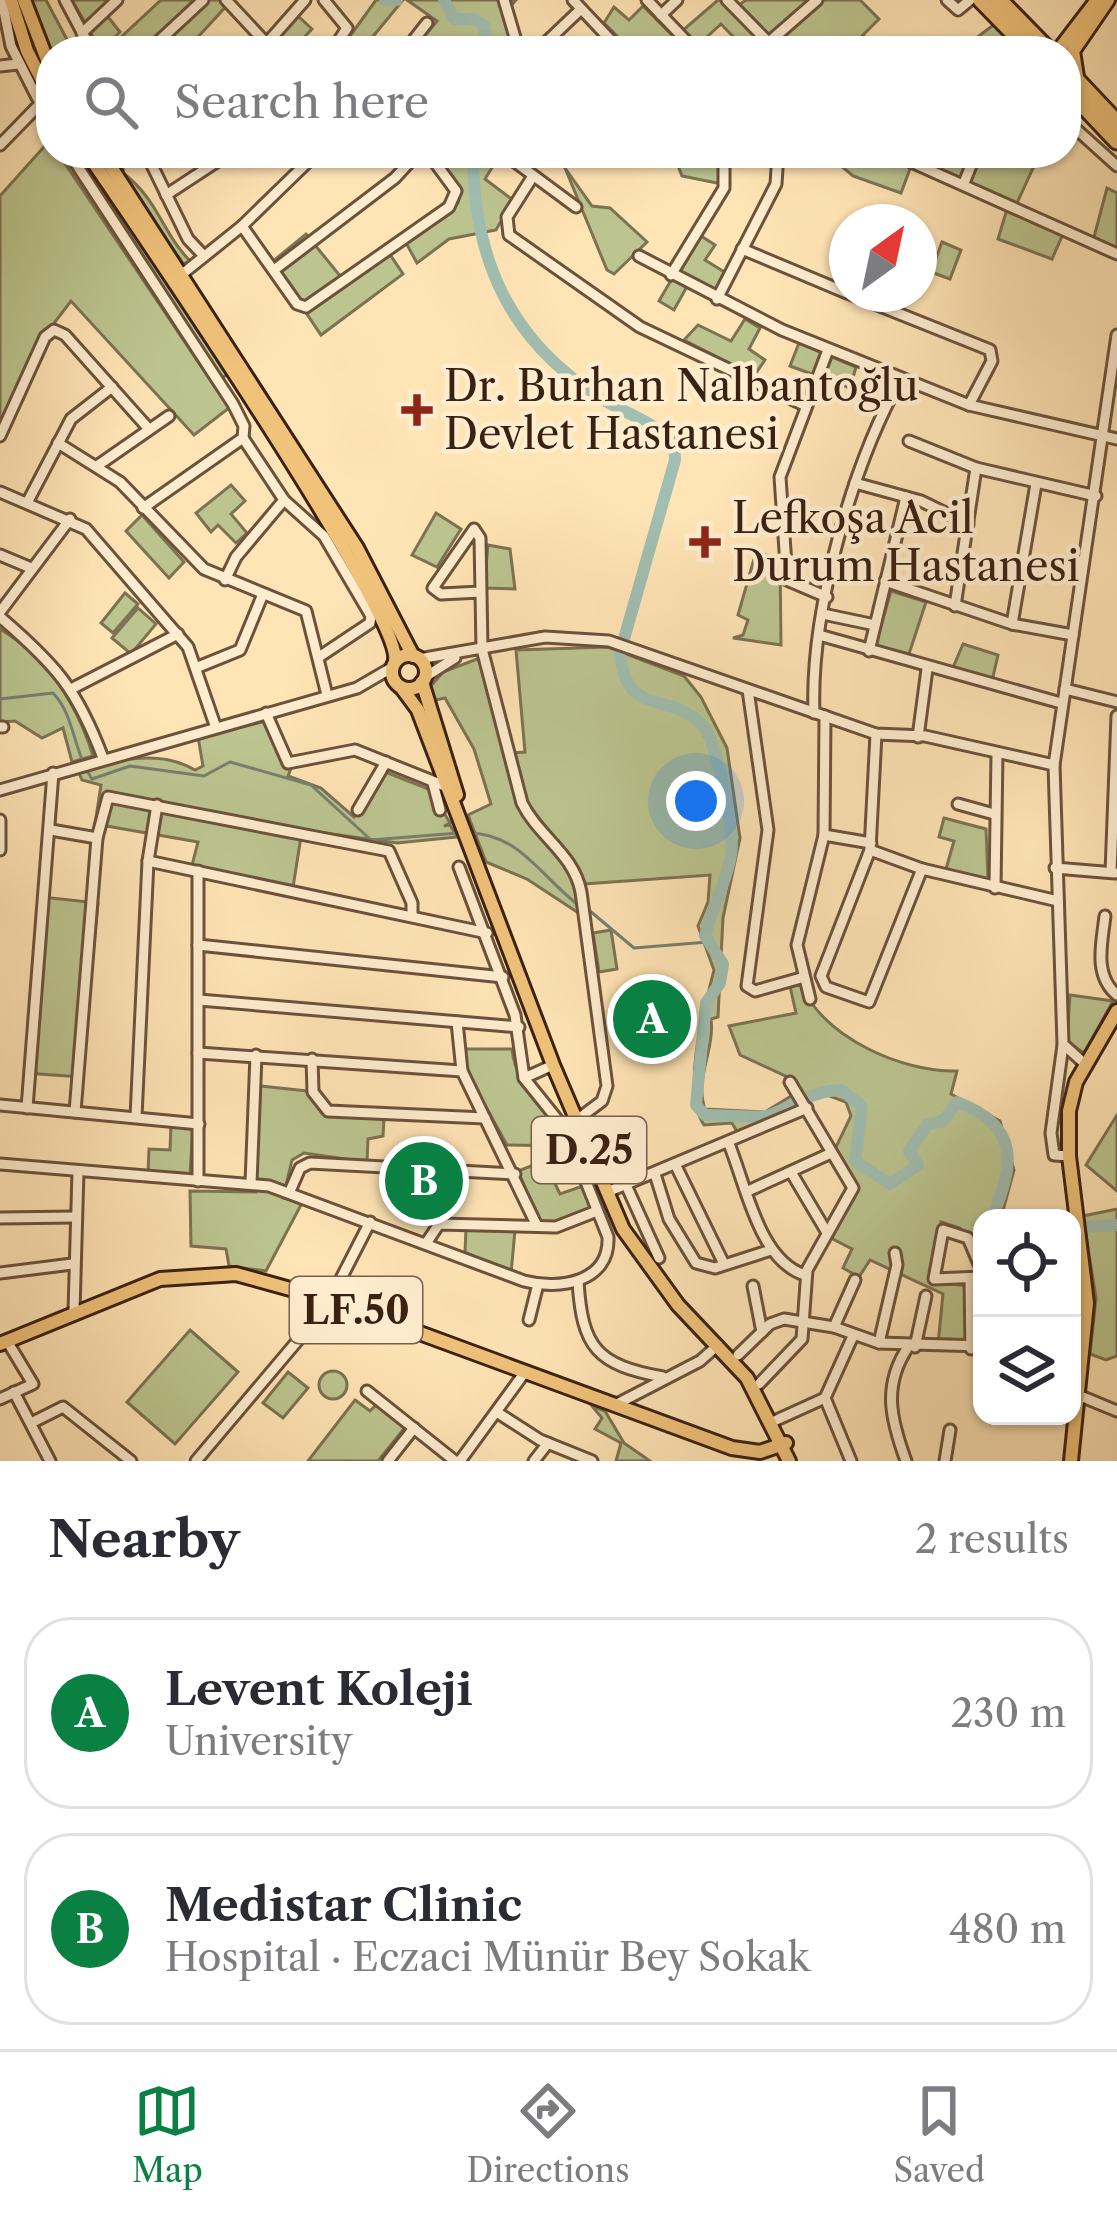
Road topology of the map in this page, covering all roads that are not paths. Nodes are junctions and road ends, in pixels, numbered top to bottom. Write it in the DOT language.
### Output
graph roads {
  1 [pos="2,0"];
  2 [pos="11,0"];
  3 [pos="24,0"];
  4 [pos="65,0"];
  5 [pos="118,0"];
  6 [pos="203,0"];
  7 [pos="226,0"];
  8 [pos="305,0"];
  9 [pos="324,0"];
  10 [pos="504,0"];
  11 [pos="647,0"];
  12 [pos="676,0"];
  13 [pos="727,0"];
  14 [pos="947,0"];
  15 [pos="970,0"];
  16 [pos="981,0"];
  17 [pos="999,0"];
  18 [pos="814,1"];
  19 [pos="1099,2"];
  20 [pos="577,4"];
  21 [pos="661,15"];
  22 [pos="427,23"];
  23 [pos="1076,28"];
  24 [pos="82,33"];
  25 [pos="38,36"];
  26 [pos="84,36"];
  27 [pos="164,36"];
  28 [pos="254,36"];
  29 [pos="274,36"];
  30 [pos="342,36"];
  31 [pos="417,36"];
  32 [pos="515,36"];
  33 [pos="550,36"];
  34 [pos="607,36"];
  35 [pos="681,36"];
  36 [pos="763,36"];
  37 [pos="782,36"];
  38 [pos="1024,36"];
  39 [pos="1027,36"];
  40 [pos="1060,36"];
  41 [pos="1070,36"];
  42 [pos="1081,36"];
  43 [pos="19,64"];
  44 [pos="0,66"];
  45 [pos="36,76"];
  46 [pos="1081,84"];
  47 [pos="1081,86"];
  48 [pos="36,88"];
  49 [pos="1084,89"];
  50 [pos="1081,103"];
  51 [pos="36,110"];
  52 [pos="1117,123"];
  53 [pos="1081,134"];
  54 [pos="1117,140"];
  55 [pos="0,145"];
  56 [pos="1117,166"];
  57 [pos="79,168"];
  58 [pos="97,168"];
  59 [pos="112,168"];
  60 [pos="153,168"];
  61 [pos="207,168"];
  62 [pos="302,168"];
  63 [pos="404,168"];
  64 [pos="439,168"];
  65 [pos="523,168"];
  66 [pos="724,168"];
  67 [pos="777,168"];
  68 [pos="928,168"];
  69 [pos="970,168"];
  70 [pos="533,176"];
  71 [pos="964,183"];
  72 [pos="166,195"];
  73 [pos="576,207"];
  74 [pos="242,226"];
  75 [pos="742,249"];
  76 [pos="1117,254"];
  77 [pos="204,256"];
  78 [pos="640,256"];
  79 [pos="274,269"];
  80 [pos="181,275"];
  81 [pos="671,275"];
  82 [pos="829,285"];
  83 [pos="717,299"];
  84 [pos="895,312"];
  85 [pos="1117,335"];
  86 [pos="828,350"];
  87 [pos="1114,373"];
  88 [pos="901,378"];
  89 [pos="112,387"];
  90 [pos="804,404"];
  91 [pos="969,405"];
  92 [pos="169,416"];
  93 [pos="148,428"];
  94 [pos="0,436"];
  95 [pos="1104,436"];
  96 [pos="243,438"];
  97 [pos="1117,439"];
  98 [pos="909,441"];
  99 [pos="58,443"];
  100 [pos="287,458"];
  101 [pos="97,466"];
  102 [pos="976,468"];
  103 [pos="264,470"];
  104 [pos="855,483"];
  105 [pos="1036,484"];
  106 [pos="0,492"];
  107 [pos="907,496"];
  108 [pos="1096,496"];
  109 [pos="284,500"];
  110 [pos="27,503"];
  111 [pos="143,508"];
  112 [pos="70,519"];
  113 [pos="968,524"];
  114 [pos="0,555"];
  115 [pos="31,568"];
  116 [pos="225,580"];
  117 [pos="885,581"];
  118 [pos="480,592"];
  119 [pos="263,594"];
  120 [pos="827,597"];
  121 [pos="956,606"];
  122 [pos="824,614"];
  123 [pos="0,615"];
  124 [pos="1012,624"];
  125 [pos="874,625"];
  126 [pos="178,634"];
  127 [pos="819,635"];
  128 [pos="1073,635"];
  129 [pos="482,649"];
  130 [pos="868,651"];
  131 [pos="465,653"];
  132 [pos="319,657"];
  133 [pos="416,657"];
  134 [pos="394,664"];
  135 [pos="198,668"];
  136 [pos="928,669"];
  137 [pos="423,679"];
  138 [pos="400,686"];
  139 [pos="73,688"];
  140 [pos="357,688"];
  141 [pos="1065,689"];
  142 [pos="748,690"];
  143 [pos="327,695"];
  144 [pos="1117,702"];
  145 [pos="1061,703"];
  146 [pos="266,713"];
  147 [pos="819,714"];
  148 [pos="1117,722"];
  149 [pos="215,725"];
  150 [pos="876,734"];
  151 [pos="918,736"];
  152 [pos="997,753"];
  153 [pos="103,758"];
  154 [pos="386,762"];
  155 [pos="1054,765"];
  156 [pos="53,773"];
  157 [pos="439,784"];
  158 [pos="0,790"];
  159 [pos="958,804"];
  160 [pos="157,806"];
  161 [pos="358,810"];
  162 [pos="440,810"];
  163 [pos="994,814"];
  164 [pos="0,820"];
  165 [pos="461,820"];
  166 [pos="51,830"];
  167 [pos="824,835"];
  168 [pos="97,838"];
  169 [pos="469,841"];
  170 [pos="870,847"];
  171 [pos="0,850"];
  172 [pos="148,861"];
  173 [pos="459,867"];
  174 [pos="1055,868"];
  175 [pos="922,869"];
  176 [pos="199,872"];
  177 [pos="1114,873"];
  178 [pos="995,888"];
  179 [pos="1058,901"];
  180 [pos="412,916"];
  181 [pos="1105,916"];
  182 [pos="487,933"];
  183 [pos="198,945"];
  184 [pos="503,977"];
  185 [pos="801,978"];
  186 [pos="1117,994"];
  187 [pos="810,999"];
  188 [pos="199,1000"];
  189 [pos="1117,1011"];
  190 [pos="457,1022"];
  191 [pos="519,1027"];
  192 [pos="1063,1044"];
  193 [pos="198,1053"];
  194 [pos="256,1055"];
  195 [pos="312,1059"];
  196 [pos="1085,1064"];
  197 [pos="554,1065"];
  198 [pos="462,1071"];
  199 [pos="524,1078"];
  200 [pos="794,1087"];
  201 [pos="0,1105"];
  202 [pos="806,1107"];
  203 [pos="27,1108"];
  204 [pos="75,1112"];
  205 [pos="582,1116"];
  206 [pos="136,1117"];
  207 [pos="485,1118"];
  208 [pos="199,1124"];
  209 [pos="729,1144"];
  210 [pos="829,1154"];
  211 [pos="1069,1156"];
  212 [pos="0,1164"];
  213 [pos="676,1166"];
  214 [pos="78,1172"];
  215 [pos="791,1172"];
  216 [pos="515,1174"];
  217 [pos="656,1174"];
  218 [pos="198,1181"];
  219 [pos="251,1184"];
  220 [pos="619,1188"];
  221 [pos="290,1191"];
  222 [pos="748,1191"];
  223 [pos="597,1211"];
  224 [pos="74,1217"];
  225 [pos="0,1218"];
  226 [pos="370,1222"];
  227 [pos="537,1226"];
  228 [pos="826,1231"];
  229 [pos="428,1242"];
  230 [pos="771,1250"];
  231 [pos="896,1252"];
  232 [pos="658,1258"];
  233 [pos="72,1264"];
  234 [pos="724,1264"];
  235 [pos="0,1273"];
  236 [pos="806,1275"];
  237 [pos="978,1276"];
  238 [pos="855,1280"];
  239 [pos="578,1281"];
  240 [pos="538,1284"];
  241 [pos="754,1286"];
  242 [pos="303,1291"];
  243 [pos="926,1296"];
  244 [pos="330,1300"];
  245 [pos="1087,1303"];
  246 [pos="1081,1304"];
  247 [pos="74,1311"];
  248 [pos="529,1321"];
  249 [pos="806,1322"];
  250 [pos="834,1328"];
  251 [pos="762,1333"];
  252 [pos="853,1336"];
  253 [pos="3,1342"];
  254 [pos="879,1343"];
  255 [pos="718,1345"];
  256 [pos="911,1347"];
  257 [pos="973,1348"];
  258 [pos="738,1355"];
  259 [pos="1081,1364"];
  260 [pos="525,1372"];
  261 [pos="663,1377"];
  262 [pos="759,1384"];
  263 [pos="367,1391"];
  264 [pos="14,1393"];
  265 [pos="1081,1396"];
  266 [pos="825,1398"];
  267 [pos="0,1399"];
  268 [pos="615,1406"];
  269 [pos="1117,1412"];
  270 [pos="498,1413"];
  271 [pos="31,1424"];
  272 [pos="1075,1425"];
  273 [pos="414,1428"];
  274 [pos="950,1430"];
  275 [pos="781,1433"];
  276 [pos="708,1438"];
  277 [pos="548,1443"];
  278 [pos="766,1451"];
  279 [pos="50,1461"];
  280 [pos="130,1461"];
  281 [pos="196,1461"];
  282 [pos="388,1461"];
  283 [pos="458,1461"];
  284 [pos="534,1461"];
  285 [pos="592,1461"];
  286 [pos="790,1461"];
  287 [pos="851,1461"];
  288 [pos="906,1461"];
  289 [pos="945,1461"];
  290 [pos="1071,1461"];
  1 -- 43 [label="street"];
  2 -- 45 [label="main road"];
  3 -- 25 [label="main road"];
  4 -- 24 [label="street"];
  5 -- 24 [label="street"];
  6 -- 27 [label="street"];
  7 -- 28 [label="street"];
  8 -- 29 [label="street"];
  9 -- 30 [label="street"];
  10 -- 32 [label="street"];
  11 -- 21 [label="street"];
  12 -- 21 [label="street"];
  13 -- 36 [label="street"];
  14 -- 15 [label="street"];
  16 -- 38 [label="highway"];
  17 -- 39 [label="highway"];
  18 -- 37 [label="street"];
  19 -- 23 [label="main road"];
  19 -- 42 [label="main road"];
  20 -- 33 [label="street"];
  20 -- 34 [label="street"];
  21 -- 35 [label="street"];
  22 -- 31 [label="street"];
  23 -- 40 [label="main road"];
  23 -- 41 [label="main road"];
  24 -- 26 [label="street"];
  43 -- 44 [label="street"];
  43 -- 48 [label="street"];
  46 -- 49 [label="main road"];
  47 -- 49 [label="highway"];
  49 -- 52 [label="highway"];
  50 -- 54 [label="highway"];
  51 -- 55 [label="street"];
  53 -- 56 [label="street"];
  57 -- 96 [label="street"];
  58 -- 100 [label="main road, D.25"];
  59 -- 80 [label="main road, D.25"];
  60 -- 72 [label="street"];
  61 -- 72 [label="street"];
  62 -- 74 [label="street"];
  63 -- 79 [label="street"];
  64 -- 79 [label="street"];
  65 -- 70 [label="street"];
  66 -- 81 [label="street"];
  67 -- 75 [label="street"];
  68 -- 71 [label="street"];
  69 -- 71 [label="street"];
  70 -- 73 [label="street"];
  70 -- 90 [label="street"];
  71 -- 76 [label="street"];
  72 -- 77 [label="street"];
  74 -- 77 [label="street"];
  74 -- 79 [label="street"];
  75 -- 82 [label="street"];
  75 -- 83 [label="street"];
  77 -- 80 [label="street"];
  78 -- 81 [label="street"];
  80 -- 133 [label="main road, D.25"];
  81 -- 83 [label="street"];
  83 -- 86 [label="street"];
  84 -- 91 [label="street"];
  85 -- 87 [label="street"];
  86 -- 88 [label="street"];
  86 -- 90 [label="street"];
  87 -- 95 [label="street"];
  88 -- 91 [label="street"];
  88 -- 104 [label="street"];
  89 -- 93 [label="street"];
  89 -- 94 [label="street"];
  89 -- 99 [label="street"];
  90 -- 120 [label="street"];
  91 -- 95 [label="street"];
  92 -- 93 [label="street"];
  93 -- 101 [label="street"];
  95 -- 97 [label="street"];
  95 -- 108 [label="street"];
  96 -- 103 [label="street"];
  96 -- 111 [label="street"];
  98 -- 102 [label="street"];
  99 -- 101 [label="street"];
  99 -- 110 [label="street"];
  100 -- 103 [label="street"];
  100 -- 134 [label="main road, D.25"];
  101 -- 111 [label="street"];
  102 -- 105 [label="street"];
  102 -- 113 [label="street"];
  103 -- 109 [label="street"];
  104 -- 107 [label="street"];
  104 -- 120 [label="street"];
  105 -- 108 [label="street"];
  105 -- 124 [label="street"];
  106 -- 110 [label="street"];
  107 -- 113 [label="street"];
  107 -- 117 [label="street"];
  108 -- 128 [label="street"];
  109 -- 116 [label="street"];
  109 -- 132 [label="street"];
  110 -- 112 [label="street"];
  111 -- 116 [label="street"];
  112 -- 115 [label="street"];
  112 -- 126 [label="street"];
  113 -- 121 [label="street"];
  114 -- 115 [label="street"];
  115 -- 123 [label="street"];
  116 -- 119 [label="street"];
  117 -- 121 [label="street"];
  117 -- 125 [label="street"];
  118 -- 118 [label="street"];
  118 -- 129 [label="street"];
  119 -- 132 [label="street"];
  119 -- 135 [label="street"];
  120 -- 122 [label="street"];
  121 -- 124 [label="street"];
  122 -- 125 [label="street"];
  122 -- 127 [label="street"];
  123 -- 139 [label="street"];
  124 -- 128 [label="street"];
  125 -- 130 [label="street"];
  126 -- 135 [label="street"];
  126 -- 139 [label="street"];
  127 -- 130 [label="street"];
  127 -- 147 [label="street"];
  128 -- 141 [label="street"];
  129 -- 131 [label="street"];
  129 -- 142 [label="street"];
  129 -- 205 [label="street"];
  130 -- 136 [label="street"];
  131 -- 133 [label="street"];
  131 -- 137 [label="street"];
  132 -- 143 [label="street"];
  133 -- 134 [label="main road"];
  133 -- 137 [label="main road, D.25"];
  134 -- 138 [label="main road, D.25"];
  134 -- 140 [label="street"];
  135 -- 149 [label="street"];
  136 -- 145 [label="street"];
  136 -- 151 [label="street"];
  137 -- 138 [label="main road"];
  137 -- 165 [label="main road, D.25"];
  138 -- 140 [label="street"];
  138 -- 157 [label="main road, D.25"];
  139 -- 153 [label="street"];
  140 -- 143 [label="street"];
  141 -- 144 [label="street"];
  141 -- 145 [label="street"];
  142 -- 147 [label="street"];
  142 -- 185 [label="street"];
  143 -- 146 [label="street"];
  145 -- 155 [label="street"];
  146 -- 149 [label="street"];
  146 -- 154 [label="street"];
  147 -- 150 [label="street"];
  147 -- 167 [label="street"];
  148 -- 177 [label="street"];
  149 -- 153 [label="street"];
  150 -- 151 [label="street"];
  150 -- 170 [label="street"];
  151 -- 152 [label="street"];
  152 -- 155 [label="street"];
  152 -- 163 [label="street"];
  153 -- 156 [label="street"];
  154 -- 157 [label="street"];
  154 -- 161 [label="street"];
  155 -- 174 [label="street"];
  156 -- 158 [label="street"];
  156 -- 166 [label="street"];
  157 -- 162 [label="street"];
  157 -- 165 [label="main road, D.25"];
  159 -- 163 [label="street"];
  160 -- 168 [label="street"];
  160 -- 172 [label="street"];
  160 -- 180 [label="street"];
  163 -- 178 [label="street"];
  164 -- 171 [label="street"];
  165 -- 169 [label="main road, D.25"];
  166 -- 168 [label="street"];
  166 -- 203 [label="street"];
  167 -- 170 [label="street"];
  167 -- 185 [label="street"];
  168 -- 204 [label="street"];
  169 -- 197 [label="main road, D.25"];
  169 -- 205 [label="main road, D.25"];
  170 -- 175 [label="street"];
  170 -- 175 [label="street"];
  172 -- 176 [label="street"];
  172 -- 206 [label="street"];
  173 -- 182 [label="street"];
  174 -- 177 [label="street"];
  174 -- 179 [label="street"];
  175 -- 178 [label="street"];
  176 -- 180 [label="street"];
  176 -- 183 [label="street"];
  178 -- 179 [label="street"];
  179 -- 192 [label="street"];
  180 -- 182 [label="street"];
  181 -- 186 [label="street"];
  182 -- 184 [label="street"];
  183 -- 184 [label="street"];
  183 -- 188 [label="street"];
  184 -- 191 [label="street"];
  185 -- 187 [label="street"];
  188 -- 190 [label="street"];
  188 -- 193 [label="street"];
  189 -- 196 [label="main road"];
  190 -- 191 [label="street"];
  190 -- 198 [label="street"];
  191 -- 199 [label="street"];
  192 -- 196 [label="street"];
  192 -- 211 [label="street"];
  193 -- 194 [label="street"];
  193 -- 208 [label="street"];
  194 -- 195 [label="street"];
  194 -- 219 [label="street"];
  195 -- 198 [label="street"];
  195 -- 207 [label="street"];
  196 -- 211 [label="main road"];
  197 -- 199 [label="street"];
  197 -- 255 [label="main road, D.25"];
  198 -- 207 [label="street"];
  199 -- 223 [label="street"];
  200 -- 202 [label="street"];
  201 -- 203 [label="street"];
  202 -- 209 [label="street"];
  202 -- 210 [label="street"];
  203 -- 204 [label="street"];
  204 -- 206 [label="street"];
  205 -- 220 [label="main road, D.25"];
  206 -- 208 [label="street"];
  207 -- 216 [label="street"];
  208 -- 218 [label="street"];
  209 -- 213 [label="street"];
  209 -- 222 [label="street"];
  210 -- 215 [label="street"];
  210 -- 228 [label="street"];
  211 -- 245 [label="main road"];
  212 -- 214 [label="street"];
  213 -- 217 [label="street"];
  213 -- 234 [label="street"];
  214 -- 218 [label="street"];
  214 -- 224 [label="street"];
  215 -- 222 [label="street"];
  215 -- 228 [label="street"];
  216 -- 221 [label="street"];
  216 -- 227 [label="street"];
  217 -- 220 [label="street"];
  217 -- 234 [label="street"];
  218 -- 219 [label="street"];
  219 -- 221 [label="street"];
  220 -- 232 [label="street"];
  220 -- 258 [label="main road, D.25"];
  221 -- 226 [label="street"];
  222 -- 230 [label="street"];
  223 -- 227 [label="street"];
  223 -- 239 [label="street"];
  224 -- 225 [label="street"];
  224 -- 233 [label="street"];
  226 -- 229 [label="street"];
  226 -- 244 [label="street"];
  227 -- 229 [label="street"];
  228 -- 236 [label="street"];
  229 -- 240 [label="street"];
  230 -- 234 [label="street"];
  230 -- 236 [label="street"];
  231 -- 254 [label="street"];
  233 -- 235 [label="street"];
  233 -- 247 [label="street"];
  236 -- 249 [label="street"];
  237 -- 237 [label="street"];
  238 -- 250 [label="street"];
  239 -- 240 [label="street"];
  239 -- 261 [label="street"];
  240 -- 248 [label="street"];
  241 -- 251 [label="street"];
  242 -- 244 [label="main road, LF.50"];
  242 -- 247 [label="main road, LF.50"];
  242 -- 281 [label="street"];
  243 -- 256 [label="street"];
  244 -- 260 [label="main road, LF.50"];
  245 -- 246 [label="street"];
  245 -- 259 [label="main road"];
  247 -- 253 [label="main road, LF.50"];
  249 -- 250 [label="street"];
  249 -- 251 [label="street"];
  249 -- 262 [label="street"];
  250 -- 252 [label="street"];
  251 -- 258 [label="street"];
  252 -- 254 [label="street"];
  252 -- 266 [label="street"];
  253 -- 264 [label="street"];
  254 -- 256 [label="street"];
  255 -- 261 [label="street"];
  255 -- 275 [label="main road, D.25"];
  256 -- 257 [label="street"];
  256 -- 288 [label="street"];
  258 -- 262 [label="main road, D.25"];
  260 -- 268 [label="main road, LF.50"];
  260 -- 270 [label="street"];
  261 -- 268 [label="street"];
  262 -- 275 [label="main road, D.25"];
  263 -- 273 [label="street"];
  264 -- 267 [label="street"];
  264 -- 271 [label="street"];
  265 -- 269 [label="street"];
  266 -- 275 [label="street"];
  266 -- 287 [label="street"];
  268 -- 276 [label="main road, LF.50"];
  270 -- 277 [label="street"];
  270 -- 283 [label="street"];
  271 -- 279 [label="street"];
  271 -- 280 [label="street"];
  272 -- 290 [label="main road"];
  273 -- 282 [label="street"];
  273 -- 283 [label="street"];
  274 -- 289 [label="street"];
  275 -- 276 [label="main road, LF.50"];
  275 -- 278 [label="main road"];
  275 -- 286 [label="main road, D.25"];
  276 -- 278 [label="main road, LF.50"];
  277 -- 284 [label="street"];
  277 -- 285 [label="street"];
  278 -- 286 [label="main road"];
}
